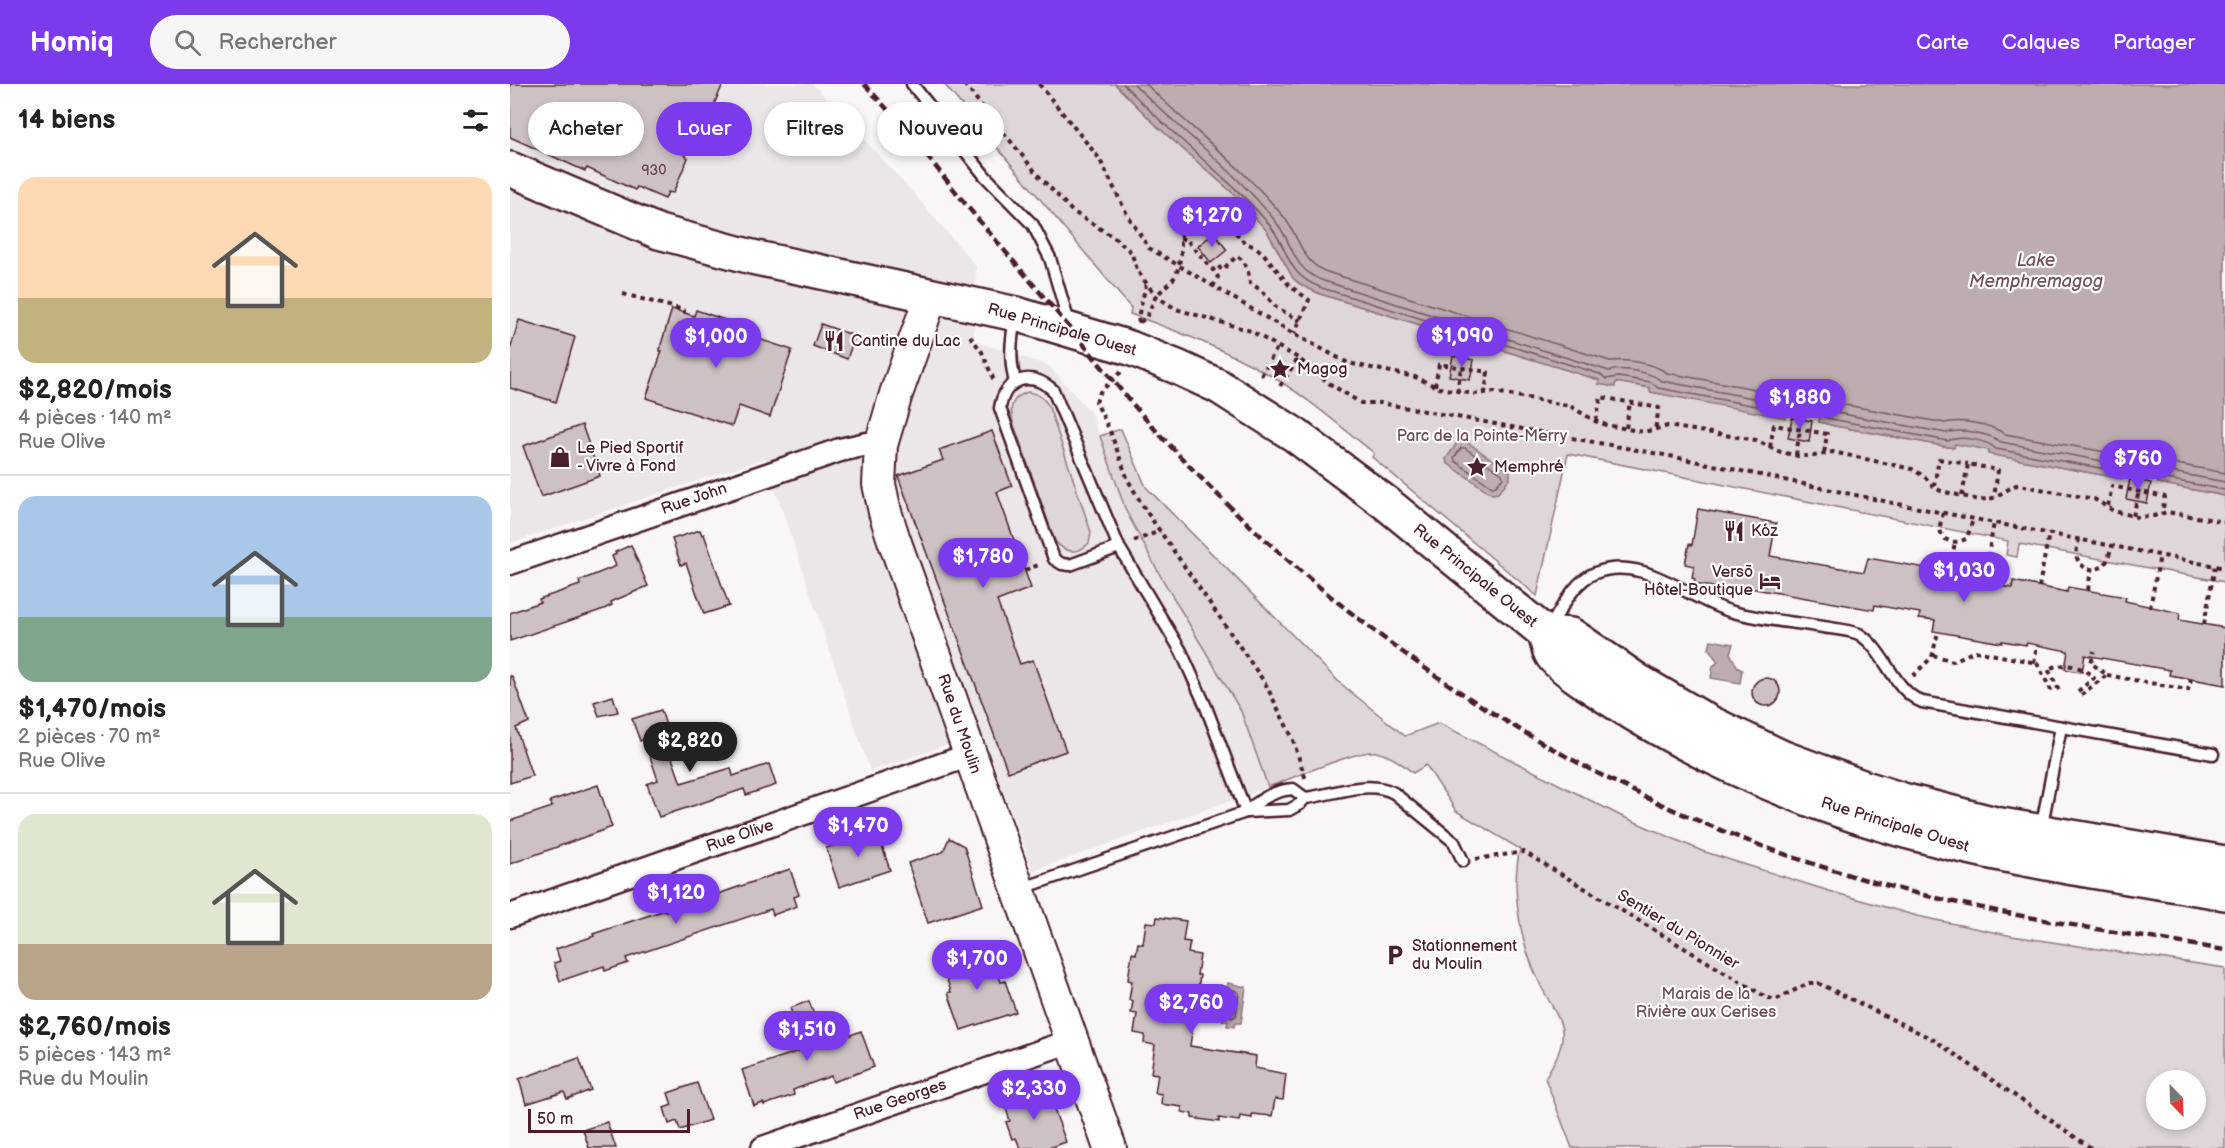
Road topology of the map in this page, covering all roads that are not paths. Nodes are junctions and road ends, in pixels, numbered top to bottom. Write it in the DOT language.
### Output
graph roads {
  1 [pos="912,84"];
  2 [pos="510,169"];
  3 [pos="931,296"];
  4 [pos="1016,314"];
  5 [pos="1071,329"];
  6 [pos="1015,382"];
  7 [pos="881,445"];
  8 [pos="1119,547"];
  9 [pos="510,563"];
  10 [pos="1545,633"];
  11 [pos="2061,727"];
  12 [pos="2213,754"];
  13 [pos="970,755"];
  14 [pos="1305,798"];
  15 [pos="1246,812"];
  16 [pos="2038,847"];
  17 [pos="1463,861"];
  18 [pos="2225,863"];
  19 [pos="1018,890"];
  20 [pos="2225,893"];
  21 [pos="510,916"];
  22 [pos="1071,1041"];
  23 [pos="763,1148"];
  24 [pos="1110,1148"];
  1 -- 5 [label="lane"];
  2 -- 3 [label="main road, Rue Principale Ouest"];
  3 -- 4 [label="main road, Rue Principale Ouest"];
  3 -- 7 [label="street, Rue du Moulin"];
  4 -- 5 [label="main road, Rue Principale Ouest"];
  4 -- 6 [label="lane"];
  5 -- 10 [label="main road, Rue Principale Ouest"];
  6 -- 8 [label="lane"];
  6 -- 8 [label="lane"];
  7 -- 9 [label="street, Rue John"];
  7 -- 13 [label="street, Rue du Moulin"];
  8 -- 15 [label="lane"];
  10 -- 11 [label="lane"];
  10 -- 16 [label="main road, Rue Principale Ouest"];
  11 -- 12 [label="lane"];
  11 -- 16 [label="lane"];
  13 -- 19 [label="street, Rue du Moulin"];
  13 -- 21 [label="street, Rue Olive"];
  14 -- 15 [label="lane"];
  14 -- 15 [label="lane"];
  14 -- 17 [label="lane"];
  15 -- 19 [label="lane"];
  16 -- 18 [label="main road, Rue Principale Ouest"];
  16 -- 20 [label="main road, Rue Principale Ouest"];
  19 -- 22 [label="street, Rue du Moulin"];
  22 -- 23 [label="street, Rue Georges"];
  22 -- 24 [label="street, Rue du Moulin"];
}
